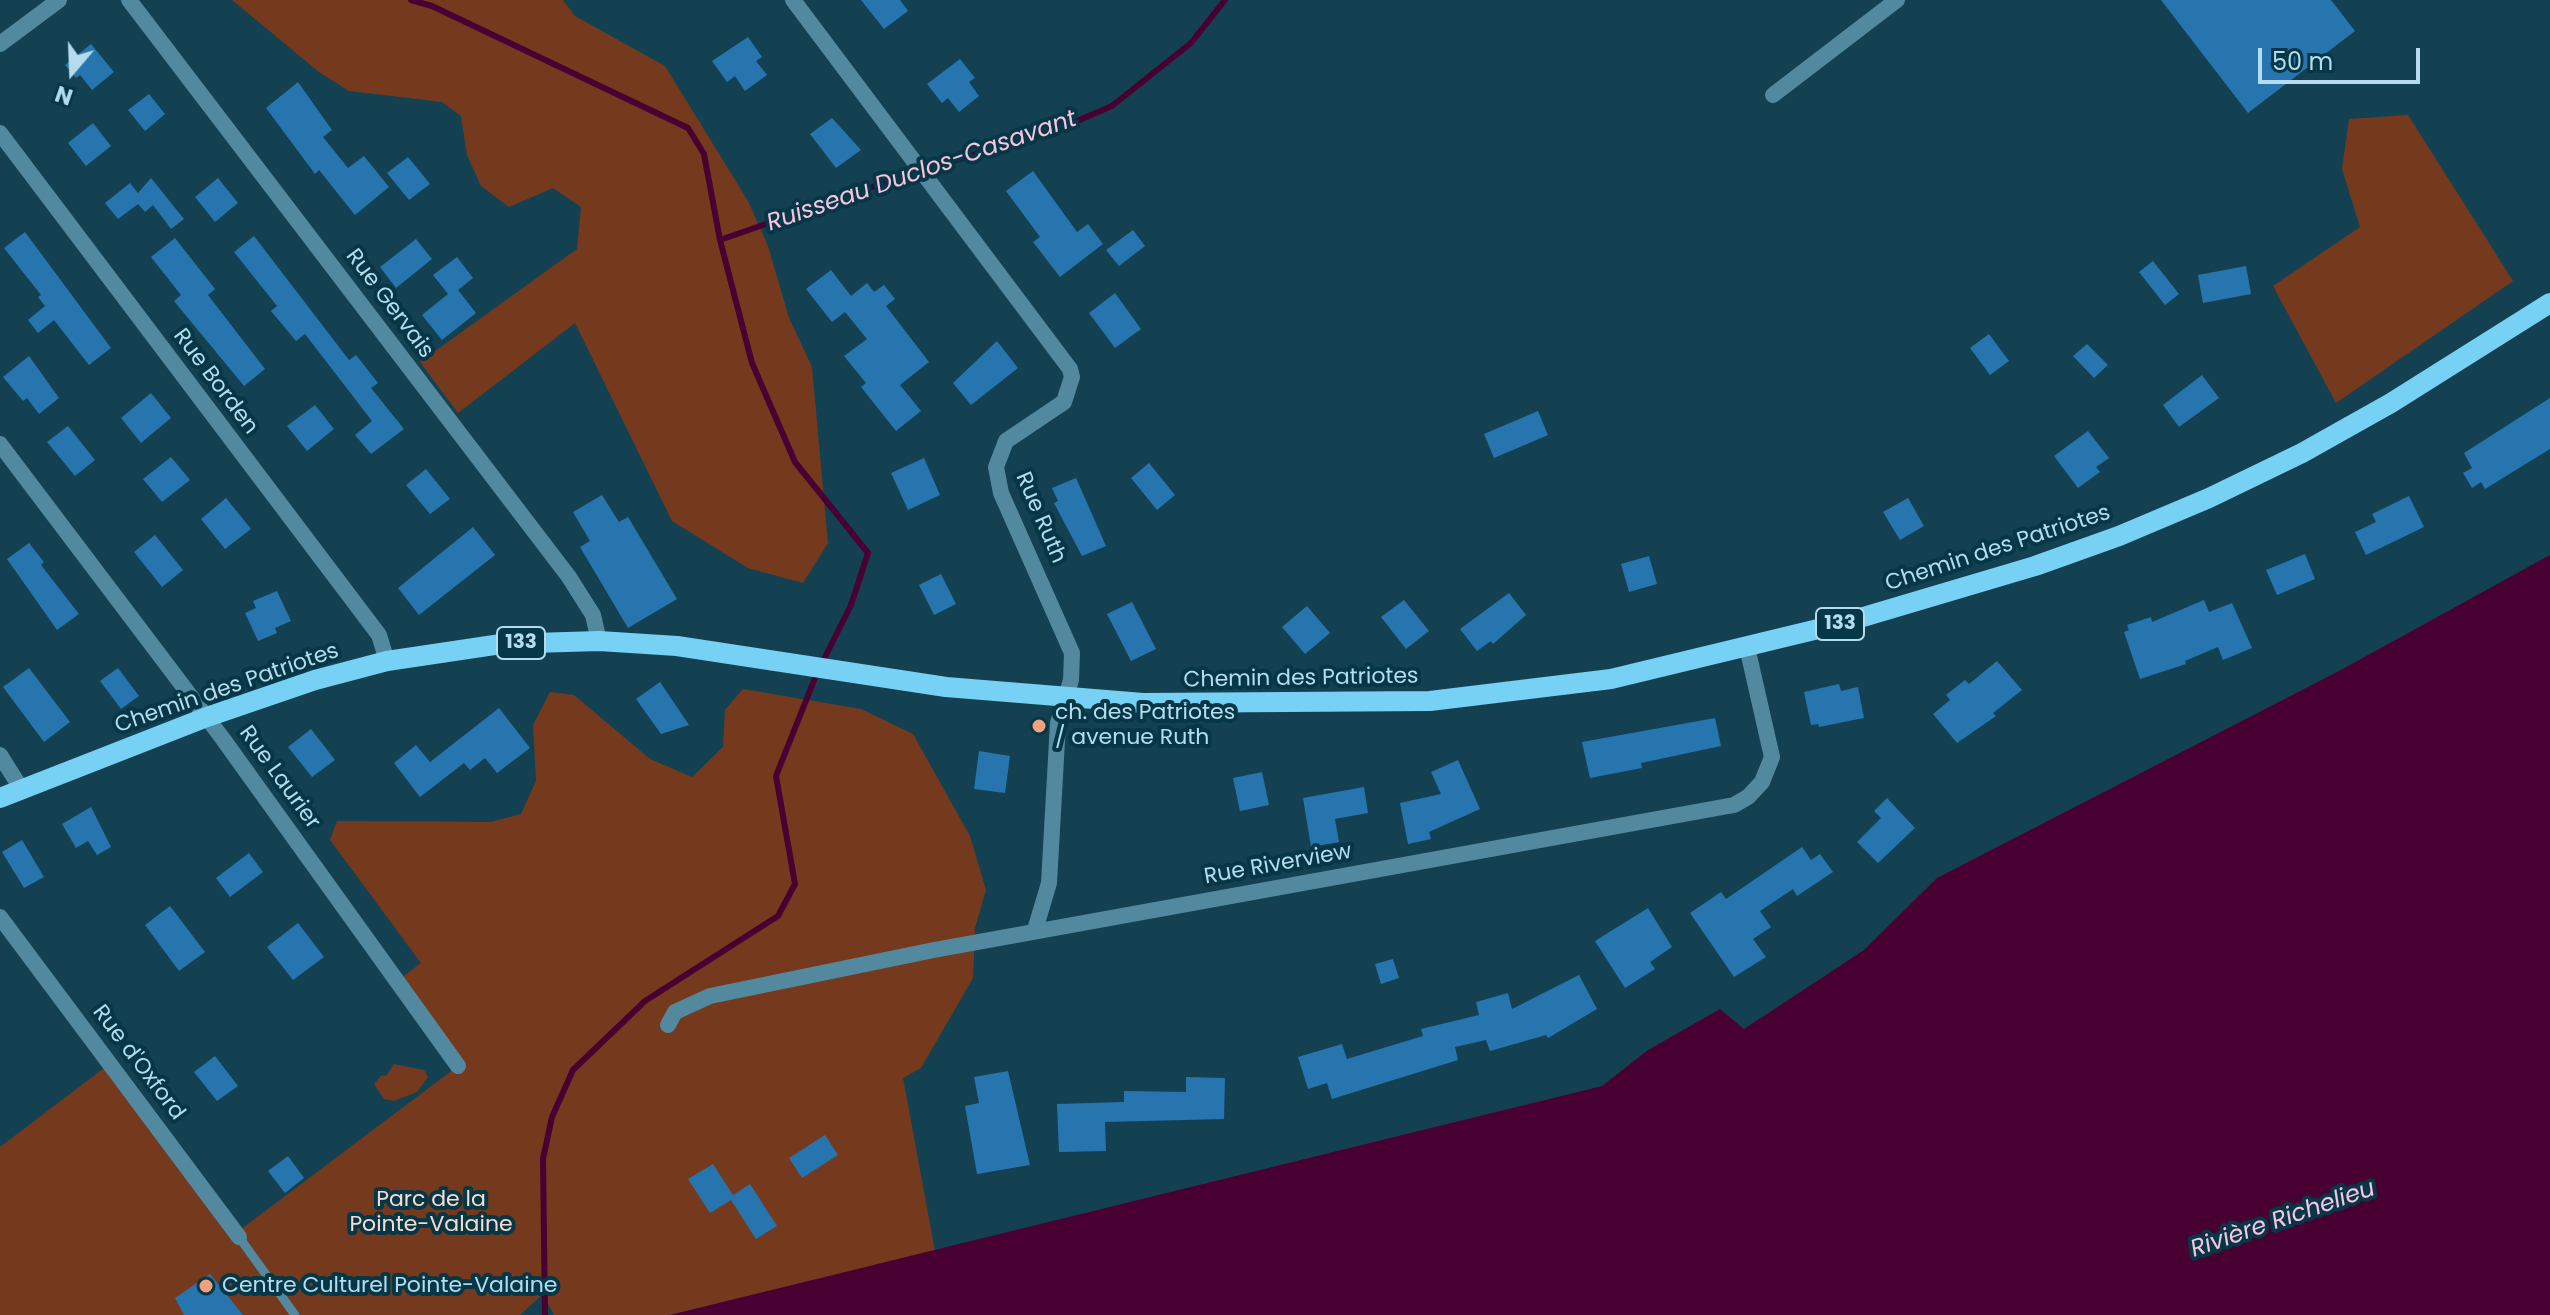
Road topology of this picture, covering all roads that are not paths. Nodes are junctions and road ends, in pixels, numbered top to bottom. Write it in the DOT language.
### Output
graph roads {
  1 [pos="59,0"];
  2 [pos="129,0"];
  3 [pos="793,0"];
  4 [pos="1897,0"];
  5 [pos="0,44"];
  6 [pos="1773,95"];
  7 [pos="0,133"];
  8 [pos="2550,303"];
  9 [pos="0,444"];
  10 [pos="599,641"];
  11 [pos="1747,647"];
  12 [pos="387,661"];
  13 [pos="1064,699"];
  14 [pos="207,717"];
  15 [pos="0,755"];
  16 [pos="22,790"];
  17 [pos="0,798"];
  18 [pos="0,917"];
  19 [pos="1035,930"];
  20 [pos="668,1025"];
  21 [pos="458,1066"];
  22 [pos="239,1237"];
  23 [pos="295,1315"];
  1 -- 5 [label="street"];
  2 -- 10 [label="street, Rue Gervais"];
  3 -- 13 [label="street, Rue Ruth"];
  4 -- 6 [label="street"];
  7 -- 12 [label="street, Rue Borden"];
  8 -- 11 [label="main road, Chemin des Patriotes / 133"];
  9 -- 14 [label="street, Rue Laurier"];
  10 -- 12 [label="main road, Chemin des Patriotes / 133"];
  10 -- 13 [label="main road, Chemin des Patriotes / 133"];
  11 -- 13 [label="main road, Chemin des Patriotes / 133"];
  11 -- 19 [label="street, Rue Riverview"];
  12 -- 14 [label="main road, Chemin des Patriotes / 133"];
  13 -- 19 [label="street, Rue Ruth"];
  14 -- 16 [label="main road, Chemin des Patriotes / 133"];
  14 -- 21 [label="street, Rue Laurier"];
  15 -- 16 [label="street"];
  16 -- 17 [label="main road, Chemin des Patriotes / 133"];
  18 -- 22 [label="street, Rue d'Oxford"];
  19 -- 20 [label="street, Rue Riverview"];
  22 -- 23 [label="lane"];
}
